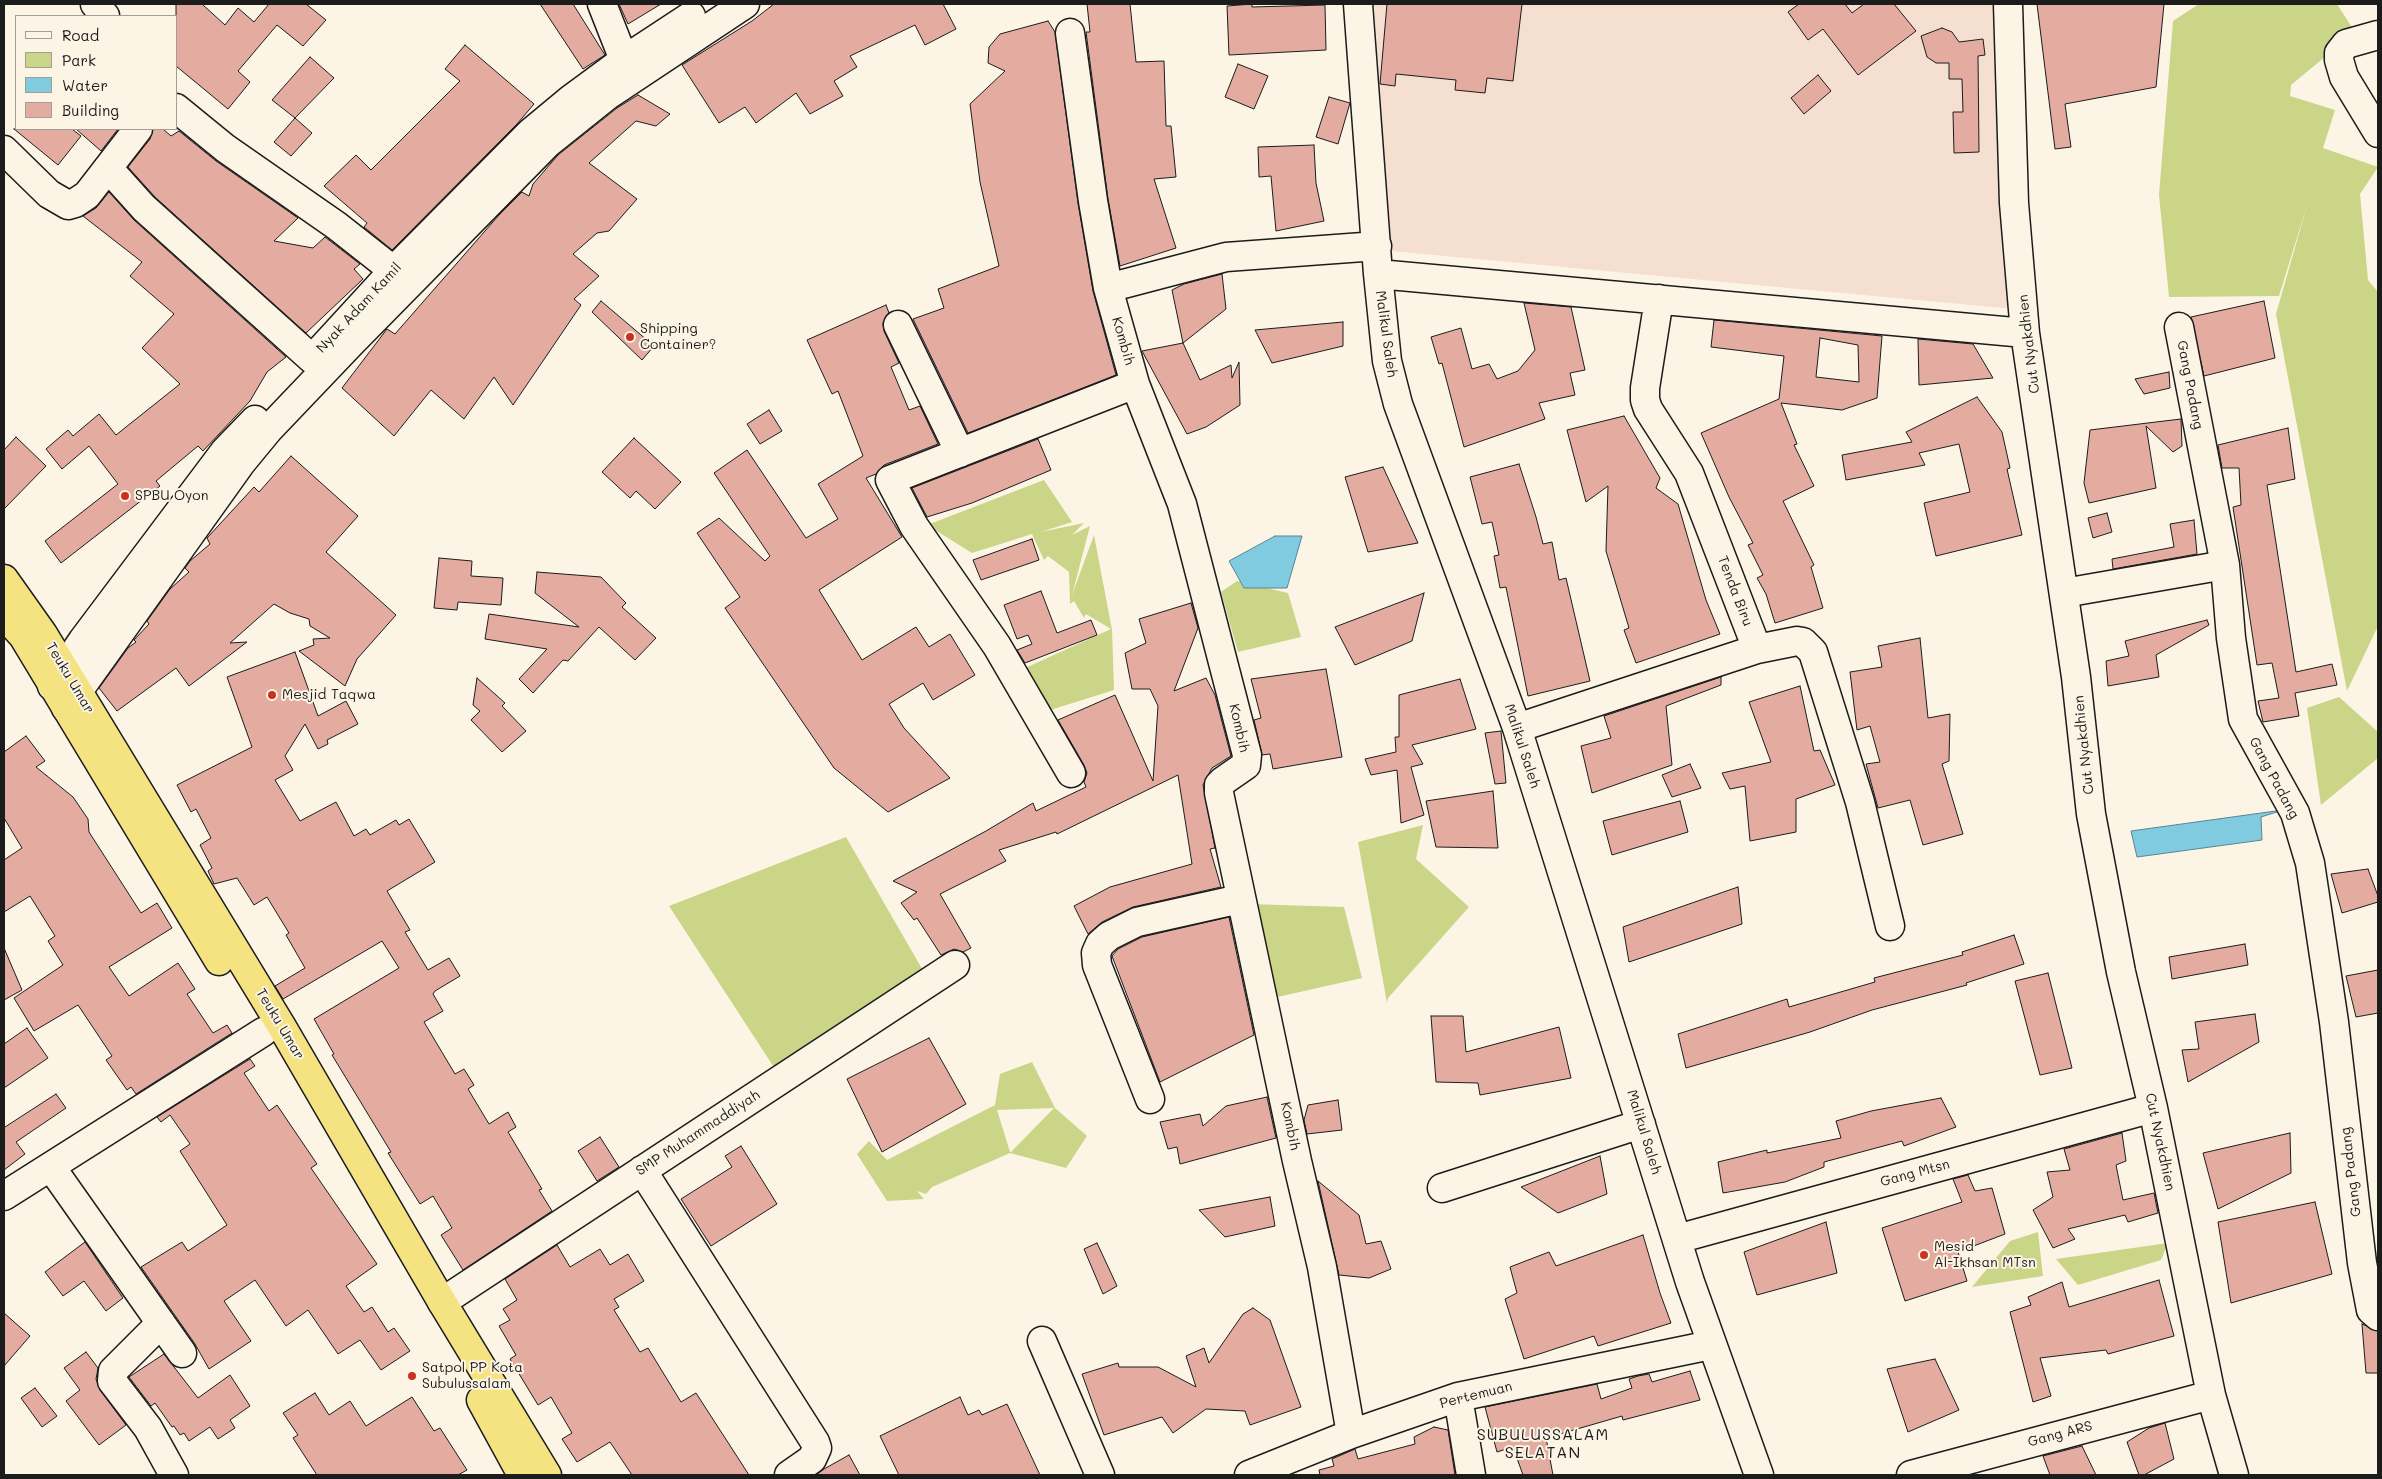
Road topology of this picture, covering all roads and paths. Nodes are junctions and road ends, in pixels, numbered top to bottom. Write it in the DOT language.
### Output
graph roads {
  1 [pos="95,4"];
  2 [pos="602,4"];
  3 [pos="709,4"];
  4 [pos="744,4"];
  5 [pos="1358,4"];
  6 [pos="2008,4"];
  7 [pos="104,15"];
  8 [pos="1070,33"];
  9 [pos="2378,35"];
  10 [pos="624,60"];
  11 [pos="178,110"];
  12 [pos="137,130"];
  13 [pos="2378,134"];
  14 [pos="4,150"];
  15 [pos="108,168"];
  16 [pos="1377,246"];
  17 [pos="1378,274"];
  18 [pos="402,277"];
  19 [pos="1108,288"];
  20 [pos="1659,299"];
  21 [pos="898,325"];
  22 [pos="2179,327"];
  23 [pos="2025,333"];
  24 [pos="312,359"];
  25 [pos="1135,384"];
  26 [pos="960,453"];
  27 [pos="2224,565"];
  28 [pos="5,583"];
  29 [pos="2064,593"];
  30 [pos="4,615"];
  31 [pos="1757,649"];
  32 [pos="65,688"];
  33 [pos="1517,728"];
  34 [pos="1071,773"];
  35 [pos="1240,899"];
  36 [pos="1890,926"];
  37 [pos="955,965"];
  38 [pos="263,1032"];
  39 [pos="1150,1099"];
  40 [pos="2153,1108"];
  41 [pos="1641,1124"];
  42 [pos="50,1167"];
  43 [pos="642,1170"];
  44 [pos="1442,1188"];
  45 [pos="4,1196"];
  46 [pos="1677,1239"];
  47 [pos="442,1302"];
  48 [pos="2378,1316"];
  49 [pos="161,1323"];
  50 [pos="1042,1340"];
  51 [pos="1711,1344"];
  52 [pos="182,1353"];
  53 [pos="2211,1395"];
  54 [pos="1458,1397"];
  55 [pos="1352,1434"];
  56 [pos="174,1475"];
  57 [pos="522,1475"];
  58 [pos="547,1475"];
  59 [pos="789,1475"];
  60 [pos="1100,1475"];
  61 [pos="1250,1475"];
  62 [pos="1471,1475"];
  63 [pos="1759,1475"];
  64 [pos="1911,1475"];
  65 [pos="2234,1475"];
  1 -- 7 [label="street"];
  2 -- 10 [label="street"];
  3 -- 10 [label="street, Nyak Adam Kamil"];
  4 -- 18 [label="street"];
  5 -- 16 [label="street, Malikul Saleh"];
  6 -- 23 [label="street, Cut Nyakdhien"];
  8 -- 19 [label="street, Kombih"];
  9 -- 13 [label="street"];
  10 -- 18 [label="street, Nyak Adam Kamil"];
  11 -- 18 [label="street"];
  12 -- 15 [label="street"];
  14 -- 15 [label="street"];
  15 -- 24 [label="street"];
  16 -- 17 [label="street, Malikul Saleh"];
  16 -- 19 [label="street"];
  17 -- 20 [label="street"];
  17 -- 33 [label="street, Malikul Saleh"];
  18 -- 24 [label="street, Nyak Adam Kamil"];
  18 -- 32 [label="street"];
  19 -- 25 [label="street, Kombih"];
  20 -- 23 [label="street"];
  20 -- 31 [label="street, Tenda Biru"];
  21 -- 26 [label="street"];
  22 -- 27 [label="street, Gang Padang"];
  23 -- 29 [label="street, Cut Nyakdhien"];
  24 -- 32 [label="street, Nyak Adam Kamil"];
  25 -- 26 [label="street"];
  25 -- 35 [label="street, Kombih"];
  26 -- 34 [label="street"];
  27 -- 29 [label="street"];
  27 -- 48 [label="street, Gang Padang"];
  28 -- 32 [label="highway, Teuku Umar"];
  29 -- 40 [label="street, Cut Nyakdhien"];
  30 -- 32 [label="highway"];
  31 -- 33 [label="street"];
  31 -- 36 [label="street"];
  32 -- 38 [label="highway"];
  32 -- 47 [label="highway, Teuku Umar"];
  33 -- 41 [label="street, Malikul Saleh"];
  35 -- 39 [label="street"];
  35 -- 55 [label="street, Kombih"];
  37 -- 43 [label="street, SMP Muhammaddiyah"];
  38 -- 42 [label="street"];
  38 -- 57 [label="highway"];
  40 -- 46 [label="street, Gang Mtsn"];
  40 -- 53 [label="street, Cut Nyakdhien"];
  41 -- 44 [label="street"];
  41 -- 46 [label="street, Malikul Saleh"];
  42 -- 45 [label="street"];
  42 -- 49 [label="street"];
  43 -- 47 [label="street, SMP Muhammaddiyah"];
  43 -- 59 [label="street"];
  46 -- 51 [label="street, Malikul Saleh"];
  47 -- 58 [label="highway, Teuku Umar"];
  49 -- 52 [label="street"];
  49 -- 56 [label="street"];
  50 -- 60 [label="street"];
  51 -- 54 [label="street, Pertemuan"];
  51 -- 63 [label="street, Malikul Saleh"];
  53 -- 64 [label="street, Gang ARS"];
  53 -- 65 [label="street, Cut Nyakdhien"];
  54 -- 55 [label="street, Pertemuan"];
  54 -- 62 [label="street"];
  55 -- 61 [label="street, Pertemuan"];
}
